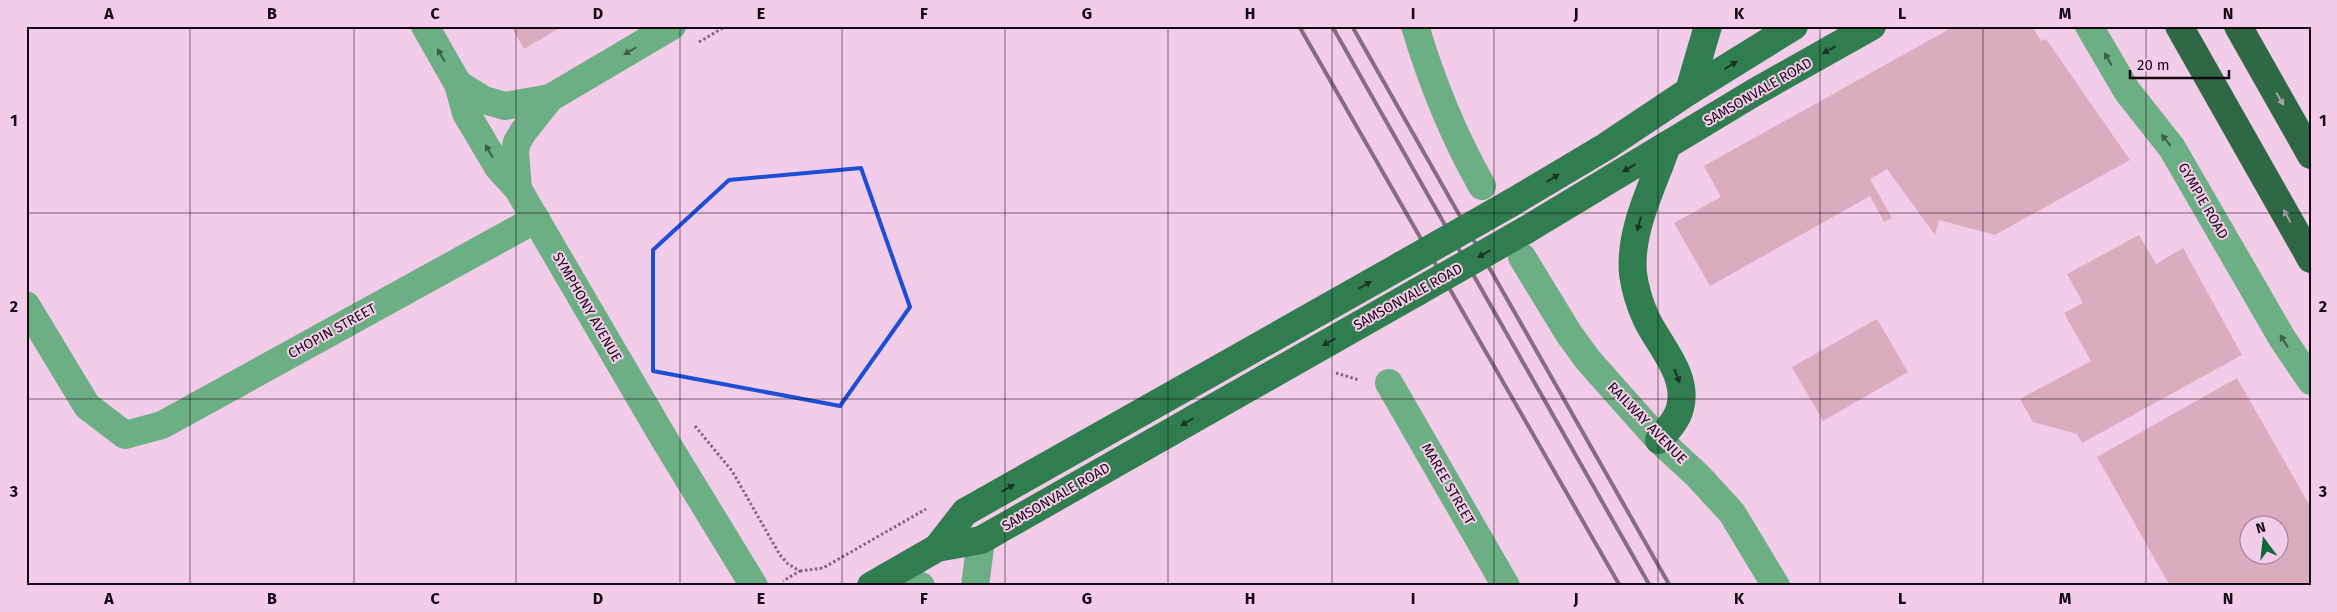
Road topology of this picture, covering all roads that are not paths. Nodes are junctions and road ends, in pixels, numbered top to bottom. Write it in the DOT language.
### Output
graph roads {
  1 [pos="425,26"];
  2 [pos="672,26"];
  3 [pos="1415,26"];
  4 [pos="1708,26"];
  5 [pos="1794,26"];
  6 [pos="1872,26"];
  7 [pos="2089,26"];
  8 [pos="2180,26"];
  9 [pos="2238,26"];
  10 [pos="458,84"];
  11 [pos="1689,91"];
  12 [pos="550,98"];
  13 [pos="1666,145"];
  14 [pos="2311,155"];
  15 [pos="1482,186"];
  16 [pos="518,189"];
  17 [pos="536,219"];
  18 [pos="1522,258"];
  19 [pos="2311,259"];
  20 [pos="26,305"];
  21 [pos="2311,381"];
  22 [pos="1377,383"];
  23 [pos="1659,440"];
  24 [pos="981,540"];
  25 [pos="937,548"];
  26 [pos="879,581"];
  27 [pos="754,586"];
  28 [pos="921,586"];
  29 [pos="975,586"];
  30 [pos="1506,586"];
  31 [pos="1776,586"];
  10 -- 1 [label="street, SYMPHONY AVENUE, one-way"];
  2 -- 12 [label="street, one-way"];
  3 -- 15 [label="street"];
  4 -- 11 [label="main road"];
  11 -- 5 [label="main road, SAMSONVALE ROAD, one-way"];
  6 -- 13 [label="main road, SAMSONVALE ROAD, one-way"];
  21 -- 7 [label="street, GYMPIE ROAD, one-way"];
  19 -- 8 [label="highway, one-way"];
  9 -- 14 [label="highway, one-way"];
  10 -- 12 [label="street"];
  16 -- 10 [label="street, SYMPHONY AVENUE, one-way"];
  25 -- 11 [label="main road, SAMSONVALE ROAD, one-way, bridge"];
  12 -- 16 [label="street"];
  13 -- 23 [label="main road, one-way"];
  13 -- 24 [label="main road, SAMSONVALE ROAD, one-way, bridge"];
  16 -- 17 [label="street, SYMPHONY AVENUE"];
  17 -- 20 [label="street, CHOPIN STREET"];
  17 -- 27 [label="street, SYMPHONY AVENUE"];
  18 -- 23 [label="street, RAILWAY AVENUE"];
  22 -- 30 [label="street, MAREE STREET"];
  23 -- 31 [label="street, RAILWAY AVENUE"];
  24 -- 25 [label="main road, SAMSONVALE ROAD"];
  24 -- 29 [label="street"];
  25 -- 26 [label="main road, SAMSONVALE ROAD"];
  26 -- 28 [label="street"];
}
